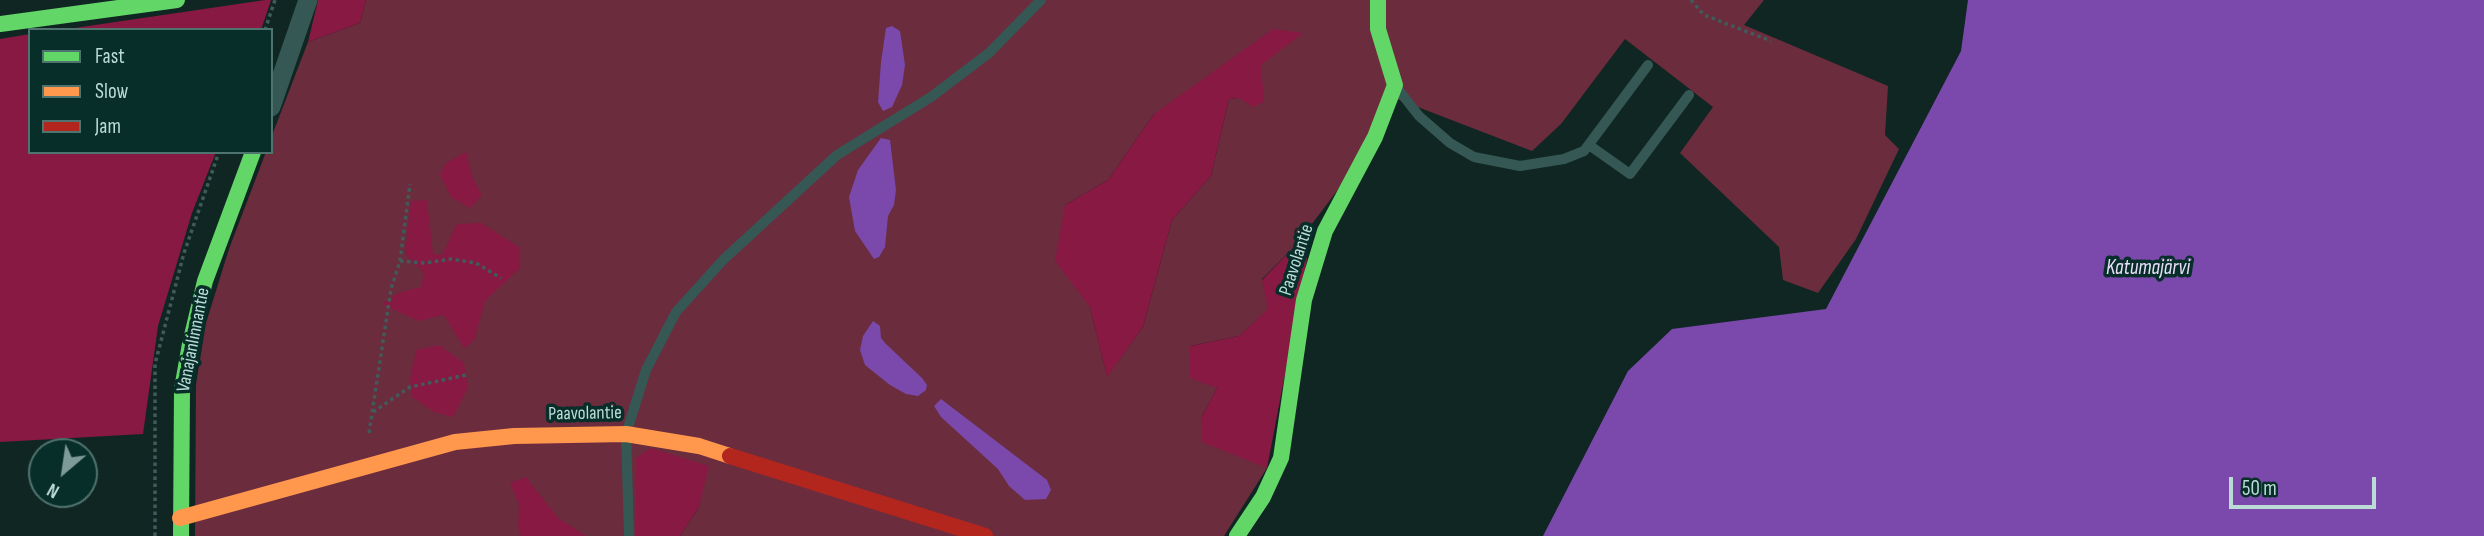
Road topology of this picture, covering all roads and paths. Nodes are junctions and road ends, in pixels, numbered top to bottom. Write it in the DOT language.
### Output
graph roads {
  1 [pos="177,0"];
  2 [pos="275,0"];
  3 [pos="308,0"];
  4 [pos="1041,0"];
  5 [pos="1378,0"];
  6 [pos="1691,0"];
  7 [pos="0,24"];
  8 [pos="266,28"];
  9 [pos="1771,41"];
  10 [pos="1648,65"];
  11 [pos="1395,85"];
  12 [pos="1689,95"];
  13 [pos="273,101"];
  14 [pos="1589,145"];
  15 [pos="252,154"];
  16 [pos="410,184"];
  17 [pos="400,261"];
  18 [pos="501,278"];
  19 [pos="466,375"];
  20 [pos="373,412"];
  21 [pos="369,433"];
  22 [pos="626,434"];
  23 [pos="180,518"];
  24 [pos="181,536"];
  25 [pos="629,536"];
  26 [pos="985,536"];
  27 [pos="1237,536"];
  1 -- 7 [label="street"];
  2 -- 8 [label="path"];
  3 -- 13 [label="street"];
  4 -- 22 [label="lane"];
  5 -- 11 [label="street"];
  6 -- 9 [label="path"];
  10 -- 14 [label="lane"];
  11 -- 14 [label="lane"];
  11 -- 27 [label="street, Paavolantie"];
  12 -- 14 [label="lane"];
  15 -- 23 [label="street, Vanajanlinnantie"];
  16 -- 17 [label="path"];
  17 -- 18 [label="path"];
  17 -- 20 [label="path"];
  19 -- 20 [label="path"];
  20 -- 21 [label="path"];
  22 -- 23 [label="street, Paavolantie"];
  22 -- 25 [label="lane"];
  22 -- 26 [label="street, Paavolantie"];
  23 -- 24 [label="street, Vanajanlinnantie"];
}
